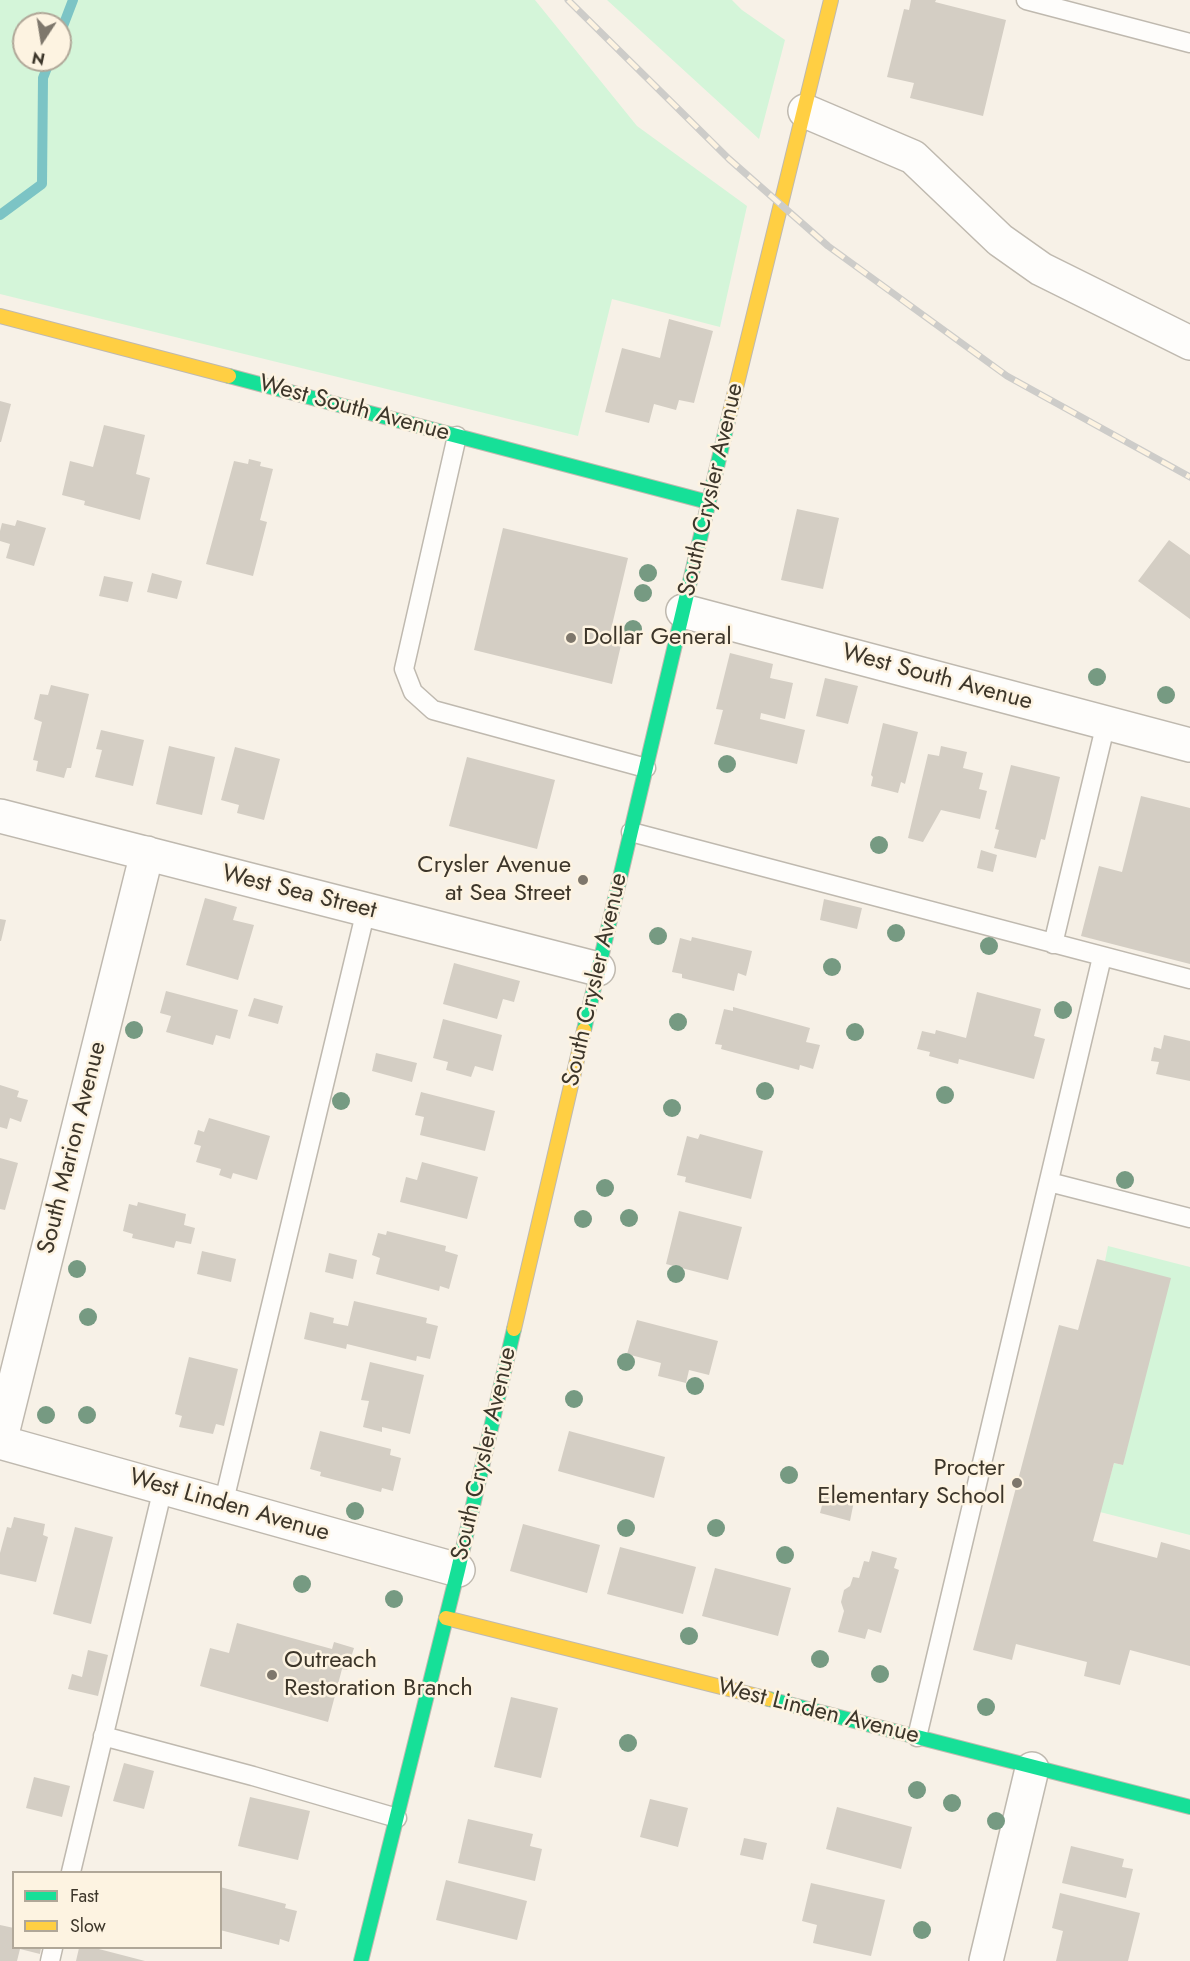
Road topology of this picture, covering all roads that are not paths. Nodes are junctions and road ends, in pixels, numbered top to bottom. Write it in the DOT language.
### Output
graph roads {
  1 [pos="831,0"];
  2 [pos="1026,0"];
  3 [pos="1190,43"];
  4 [pos="805,111"];
  5 [pos="0,316"];
  6 [pos="1190,342"];
  7 [pos="457,436"];
  8 [pos="708,502"];
  9 [pos="684,611"];
  10 [pos="1106,723"];
  11 [pos="1190,745"];
  12 [pos="646,768"];
  13 [pos="0,816"];
  14 [pos="631,832"];
  15 [pos="147,853"];
  16 [pos="366,910"];
  17 [pos="1053,944"];
  18 [pos="1102,957"];
  19 [pos="598,969"];
  20 [pos="1190,979"];
  21 [pos="1049,1182"];
  22 [pos="1190,1218"];
  23 [pos="0,1442"];
  24 [pos="163,1488"];
  25 [pos="223,1505"];
  26 [pos="458,1570"];
  27 [pos="446,1618"];
  28 [pos="103,1736"];
  29 [pos="917,1737"];
  30 [pos="1032,1769"];
  31 [pos="1190,1807"];
  32 [pos="397,1818"];
  33 [pos="71,1871"];
  34 [pos="361,1961"];
  35 [pos="986,1961"];
  1 -- 4 [label="main road, South Crysler Avenue"];
  2 -- 3 [label="lane"];
  4 -- 6 [label="street"];
  4 -- 8 [label="main road, South Crysler Avenue"];
  5 -- 7 [label="main road, West South Avenue"];
  7 -- 8 [label="main road, West South Avenue"];
  7 -- 12 [label="lane"];
  8 -- 9 [label="main road, South Crysler Avenue"];
  9 -- 10 [label="street, West South Avenue"];
  9 -- 12 [label="main road, South Crysler Avenue"];
  10 -- 11 [label="street, West South Avenue"];
  10 -- 17 [label="lane"];
  12 -- 14 [label="main road, South Crysler Avenue"];
  13 -- 15 [label="street, West Sea Street"];
  14 -- 17 [label="lane"];
  14 -- 19 [label="main road, South Crysler Avenue"];
  15 -- 16 [label="street, West Sea Street"];
  15 -- 23 [label="street, South Marion Avenue"];
  16 -- 19 [label="street, West Sea Street"];
  16 -- 25 [label="lane"];
  17 -- 18 [label="lane"];
  18 -- 20 [label="lane"];
  18 -- 21 [label="lane"];
  19 -- 26 [label="main road, South Crysler Avenue"];
  21 -- 22 [label="lane"];
  21 -- 29 [label="lane"];
  23 -- 24 [label="street, West Linden Avenue"];
  24 -- 25 [label="street, West Linden Avenue"];
  24 -- 28 [label="lane"];
  25 -- 26 [label="street, West Linden Avenue"];
  26 -- 27 [label="main road, South Crysler Avenue"];
  27 -- 29 [label="main road, West Linden Avenue"];
  27 -- 32 [label="main road, South Crysler Avenue"];
  28 -- 32 [label="lane"];
  28 -- 33 [label="lane"];
  29 -- 30 [label="main road, West Linden Avenue"];
  30 -- 31 [label="main road, West Linden Avenue"];
  30 -- 35 [label="street"];
  32 -- 34 [label="main road, South Crysler Avenue"];
}
